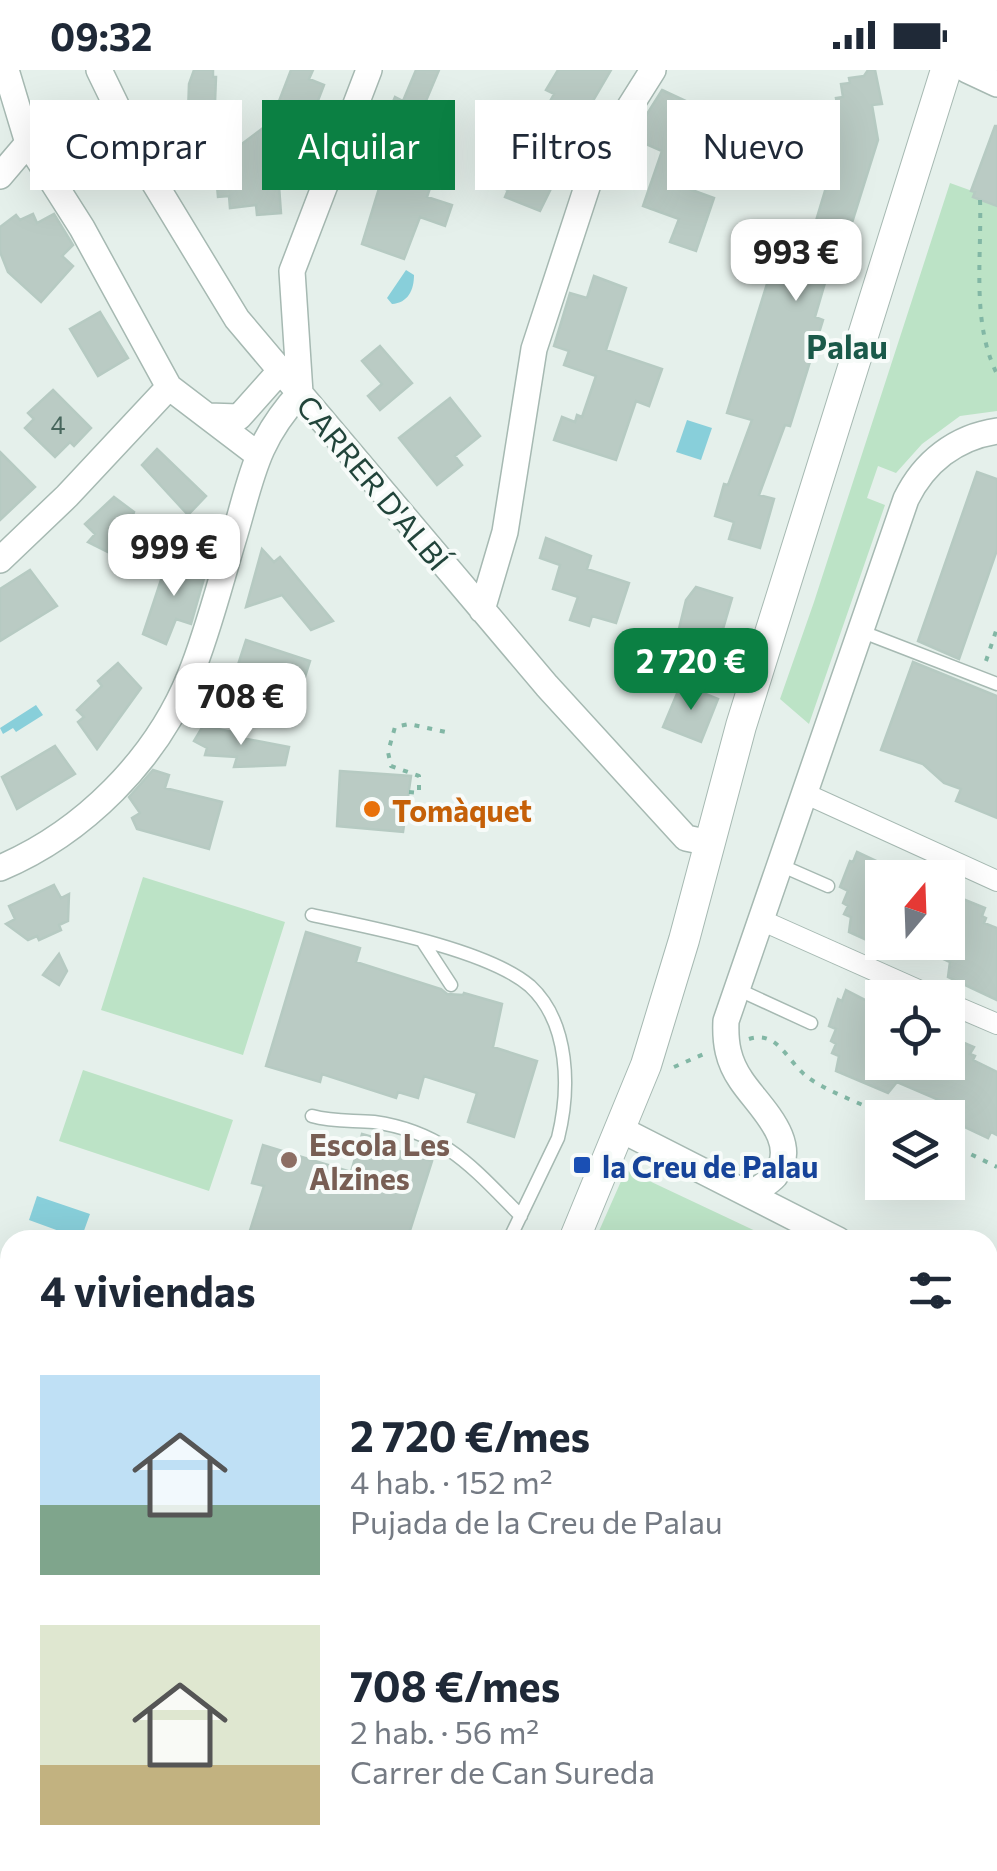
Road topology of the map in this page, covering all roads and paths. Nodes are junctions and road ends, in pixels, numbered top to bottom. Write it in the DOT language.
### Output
graph roads {
  1 [pos="6,70"];
  2 [pos="99,70"];
  3 [pos="369,70"];
  4 [pos="654,70"];
  5 [pos="946,70"];
  6 [pos="968,70"];
  7 [pos="997,84"];
  8 [pos="28,143"];
  9 [pos="0,176"];
  10 [pos="980,200"];
  11 [pos="280,371"];
  12 [pos="997,374"];
  13 [pos="169,387"];
  14 [pos="300,393"];
  15 [pos="208,416"];
  16 [pos="997,431"];
  17 [pos="257,454"];
  18 [pos="0,560"];
  19 [pos="482,610"];
  20 [pos="997,628"];
  21 [pos="860,631"];
  22 [pos="980,677"];
  23 [pos="997,684"];
  24 [pos="446,732"];
  25 [pos="409,792"];
  26 [pos="804,793"];
  27 [pos="710,843"];
  28 [pos="780,865"];
  29 [pos="0,868"];
  30 [pos="997,881"];
  31 [pos="828,886"];
  32 [pos="312,915"];
  33 [pos="760,920"];
  34 [pos="422,940"];
  35 [pos="895,980"];
  36 [pos="450,985"];
  37 [pos="737,989"];
  38 [pos="965,1010"];
  39 [pos="811,1024"];
  40 [pos="997,1024"];
  41 [pos="725,1046"];
  42 [pos="666,1070"];
  43 [pos="865,1105"];
  44 [pos="312,1116"];
  45 [pos="620,1130"];
  46 [pos="965,1151"];
  47 [pos="997,1167"];
  48 [pos="750,1195"];
  49 [pos="520,1216"];
  50 [pos="514,1230"];
  51 [pos="578,1230"];
  52 [pos="792,1230"];
  1 -- 8 [label="street"];
  2 -- 11 [label="street, CARRER D'ALBÍ"];
  3 -- 14 [label="street"];
  4 -- 19 [label="street"];
  5 -- 27 [label="street"];
  6 -- 7 [label="street"];
  8 -- 9 [label="street"];
  8 -- 13 [label="street"];
  10 -- 12 [label="path"];
  11 -- 14 [label="street, CARRER D'ALBÍ"];
  11 -- 15 [label="street"];
  13 -- 15 [label="street"];
  13 -- 18 [label="street"];
  14 -- 17 [label="street"];
  14 -- 19 [label="street, CARRER D'ALBÍ"];
  15 -- 17 [label="street"];
  16 -- 21 [label="street"];
  17 -- 29 [label="street"];
  19 -- 27 [label="street, CARRER D'ALBÍ"];
  20 -- 22 [label="path"];
  21 -- 22 [label="lane"];
  21 -- 26 [label="street"];
  22 -- 23 [label="lane"];
  24 -- 25 [label="path"];
  26 -- 28 [label="street"];
  26 -- 30 [label="street"];
  27 -- 45 [label="street"];
  28 -- 31 [label="lane"];
  28 -- 33 [label="street"];
  32 -- 34 [label="lane"];
  33 -- 35 [label="street"];
  33 -- 37 [label="street"];
  34 -- 36 [label="lane"];
  34 -- 49 [label="lane"];
  37 -- 39 [label="lane"];
  37 -- 41 [label="street"];
  38 -- 40 [label="street"];
  41 -- 42 [label="path"];
  41 -- 43 [label="path"];
  41 -- 48 [label="street"];
  44 -- 49 [label="lane"];
  45 -- 48 [label="street"];
  45 -- 51 [label="street"];
  46 -- 47 [label="path"];
  48 -- 52 [label="street"];
  49 -- 50 [label="lane"];
}
